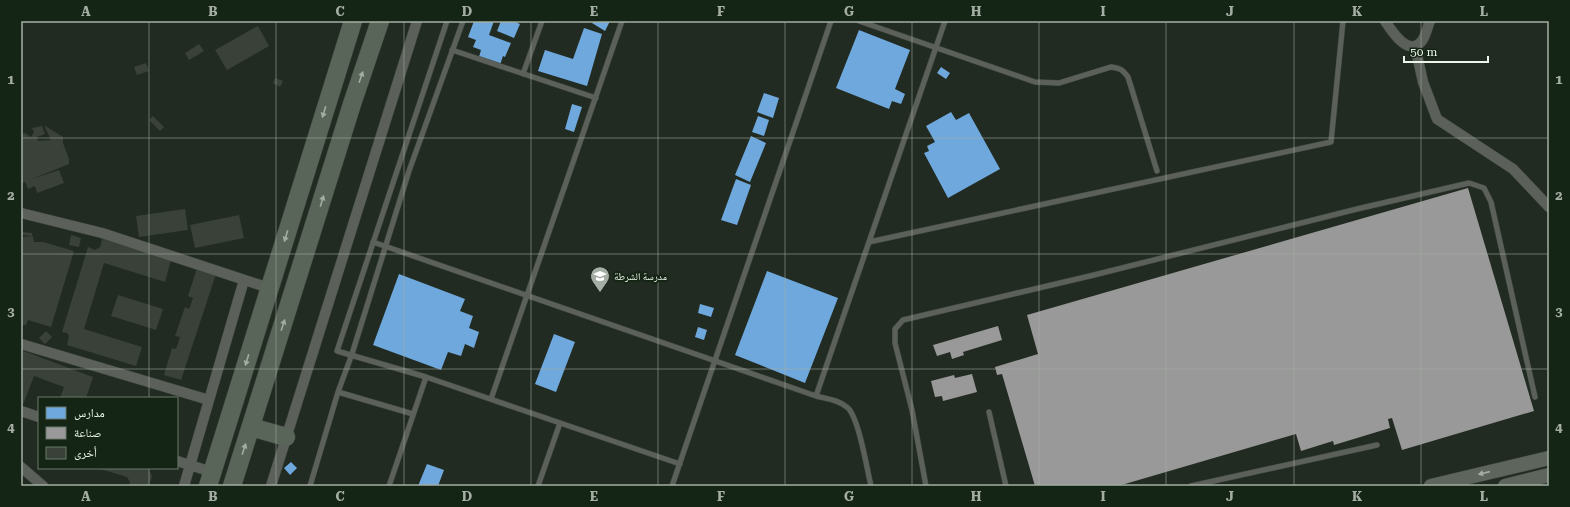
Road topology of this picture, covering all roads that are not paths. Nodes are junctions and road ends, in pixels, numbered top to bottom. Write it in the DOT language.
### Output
graph roads {
  1 [pos="353,21"];
  2 [pos="380,21"];
  3 [pos="417,21"];
  4 [pos="447,21"];
  5 [pos="462,21"];
  6 [pos="542,21"];
  7 [pos="622,21"];
  8 [pos="830,21"];
  9 [pos="859,21"];
  10 [pos="945,21"];
  11 [pos="1343,21"];
  12 [pos="1385,21"];
  13 [pos="1430,21"];
  14 [pos="1415,46"];
  15 [pos="936,48"];
  16 [pos="452,50"];
  17 [pos="523,74"];
  18 [pos="596,98"];
  19 [pos="1157,171"];
  20 [pos="1549,207"];
  21 [pos="21,213"];
  22 [pos="373,242"];
  23 [pos="869,242"];
  24 [pos="385,246"];
  25 [pos="244,280"];
  26 [pos="269,288"];
  27 [pos="527,295"];
  28 [pos="21,344"];
  29 [pos="352,354"];
  30 [pos="715,361"];
  31 [pos="426,377"];
  32 [pos="338,392"];
  33 [pos="816,396"];
  34 [pos="1536,397"];
  35 [pos="491,399"];
  36 [pos="209,400"];
  37 [pos="21,411"];
  38 [pos="989,412"];
  39 [pos="413,414"];
  40 [pos="38,417"];
  41 [pos="560,423"];
  42 [pos="251,427"];
  43 [pos="286,437"];
  44 [pos="1377,445"];
  45 [pos="1549,458"];
  46 [pos="178,461"];
  47 [pos="680,464"];
  48 [pos="1522,464"];
  49 [pos="190,465"];
  50 [pos="21,467"];
  51 [pos="1504,469"];
  52 [pos="1549,475"];
  53 [pos="210,479"];
  54 [pos="1510,485"];
  55 [pos="43,486"];
  56 [pos="184,486"];
  57 [pos="232,486"];
  58 [pos="271,486"];
  59 [pos="310,486"];
  60 [pos="389,486"];
  61 [pos="538,486"];
  62 [pos="672,486"];
  63 [pos="871,486"];
  64 [pos="926,486"];
  65 [pos="1006,486"];
  66 [pos="1191,486"];
  67 [pos="1431,486"];
  1 -- 26 [label="highway, one-way"];
  42 -- 2 [label="highway, one-way"];
  3 -- 43 [label="street"];
  4 -- 22 [label="lane"];
  5 -- 16 [label="lane"];
  6 -- 17 [label="lane"];
  7 -- 18 [label="lane"];
  8 -- 30 [label="lane"];
  9 -- 15 [label="lane"];
  10 -- 15 [label="lane"];
  11 -- 23 [label="lane"];
  12 -- 14 [label="street"];
  13 -- 14 [label="street"];
  14 -- 20 [label="street"];
  15 -- 19 [label="lane"];
  15 -- 23 [label="lane"];
  16 -- 17 [label="lane"];
  16 -- 24 [label="lane"];
  17 -- 18 [label="lane"];
  18 -- 27 [label="lane"];
  21 -- 25 [label="street"];
  22 -- 24 [label="lane"];
  22 -- 29 [label="lane"];
  23 -- 33 [label="lane"];
  24 -- 27 [label="lane"];
  24 -- 29 [label="lane"];
  25 -- 26 [label="street"];
  25 -- 36 [label="street"];
  26 -- 53 [label="highway, one-way"];
  27 -- 30 [label="lane"];
  27 -- 35 [label="lane"];
  28 -- 36 [label="street"];
  29 -- 31 [label="lane"];
  29 -- 32 [label="lane"];
  30 -- 33 [label="lane"];
  30 -- 47 [label="lane"];
  31 -- 35 [label="lane"];
  31 -- 39 [label="lane"];
  32 -- 39 [label="lane"];
  32 -- 59 [label="lane"];
  33 -- 63 [label="lane"];
  34 -- 64 [label="lane"];
  35 -- 41 [label="lane"];
  36 -- 49 [label="street"];
  37 -- 40 [label="street"];
  38 -- 65 [label="lane"];
  39 -- 60 [label="lane"];
  41 -- 47 [label="lane"];
  41 -- 61 [label="lane"];
  42 -- 43 [label="highway"];
  57 -- 42 [label="highway, one-way"];
  43 -- 58 [label="street"];
  44 -- 66 [label="lane"];
  45 -- 48 [label="street"];
  46 -- 49 [label="street"];
  47 -- 62 [label="lane"];
  48 -- 51 [label="street"];
  48 -- 54 [label="street"];
  49 -- 53 [label="street"];
  49 -- 56 [label="street"];
  50 -- 55 [label="street"];
  51 -- 54 [label="street"];
  51 -- 67 [label="street, one-way"];
  52 -- 54 [label="street"];
}
